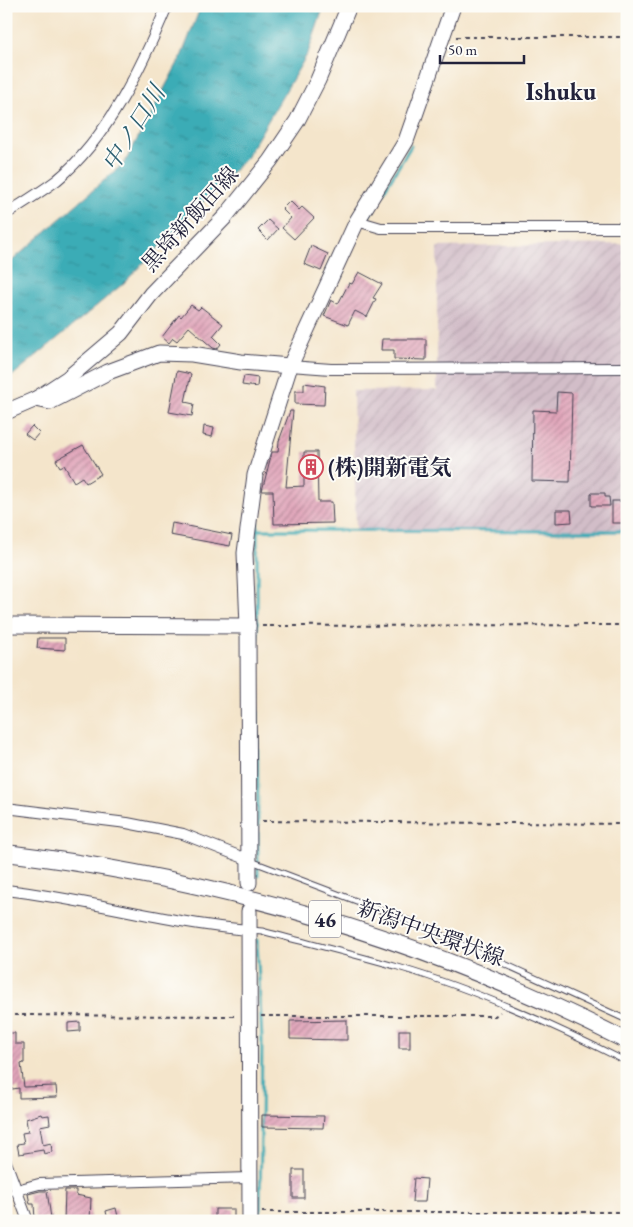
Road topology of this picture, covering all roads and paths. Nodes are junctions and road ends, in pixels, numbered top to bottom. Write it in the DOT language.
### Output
graph roads {
  1 [pos="167,6"];
  2 [pos="349,6"];
  3 [pos="453,6"];
  4 [pos="441,36"];
  5 [pos="627,37"];
  6 [pos="6,214"];
  7 [pos="357,222"];
  8 [pos="627,228"];
  9 [pos="290,366"];
  10 [pos="627,368"];
  11 [pos="36,399"];
  12 [pos="6,412"];
  13 [pos="6,625"];
  14 [pos="627,625"];
  15 [pos="248,626"];
  16 [pos="6,808"];
  17 [pos="250,820"];
  18 [pos="627,824"];
  19 [pos="6,853"];
  20 [pos="249,860"];
  21 [pos="249,883"];
  22 [pos="6,890"];
  23 [pos="249,911"];
  24 [pos="248,930"];
  25 [pos="505,1006"];
  26 [pos="6,1015"];
  27 [pos="248,1016"];
  28 [pos="627,1020"];
  29 [pos="627,1041"];
  30 [pos="627,1062"];
  31 [pos="6,1162"];
  32 [pos="249,1178"];
  33 [pos="17,1190"];
  34 [pos="6,1195"];
  35 [pos="627,1212"];
  36 [pos="250,1217"];
  37 [pos="28,1221"];
  1 -- 6 [label="street"];
  2 -- 11 [label="street, 黒埼新飯田線"];
  3 -- 4 [label="street"];
  4 -- 5 [label="path"];
  4 -- 7 [label="street"];
  7 -- 8 [label="street"];
  7 -- 9 [label="street"];
  9 -- 10 [label="street"];
  9 -- 11 [label="street"];
  9 -- 15 [label="street"];
  11 -- 12 [label="street, 黒埼新飯田線"];
  13 -- 15 [label="street"];
  14 -- 15 [label="path"];
  15 -- 17 [label="street"];
  16 -- 20 [label="street"];
  17 -- 18 [label="path"];
  17 -- 20 [label="street"];
  19 -- 29 [label="main road, 新潟中央環状線 / 46"];
  20 -- 21 [label="street"];
  20 -- 28 [label="lane"];
  22 -- 24 [label="street"];
  23 -- 24 [label="street"];
  24 -- 25 [label="lane"];
  24 -- 27 [label="street"];
  25 -- 27 [label="path"];
  25 -- 30 [label="lane"];
  26 -- 27 [label="path"];
  27 -- 32 [label="street"];
  31 -- 33 [label="street"];
  32 -- 33 [label="street"];
  32 -- 36 [label="street"];
  33 -- 34 [label="lane"];
  33 -- 37 [label="street"];
  35 -- 36 [label="path"];
}
